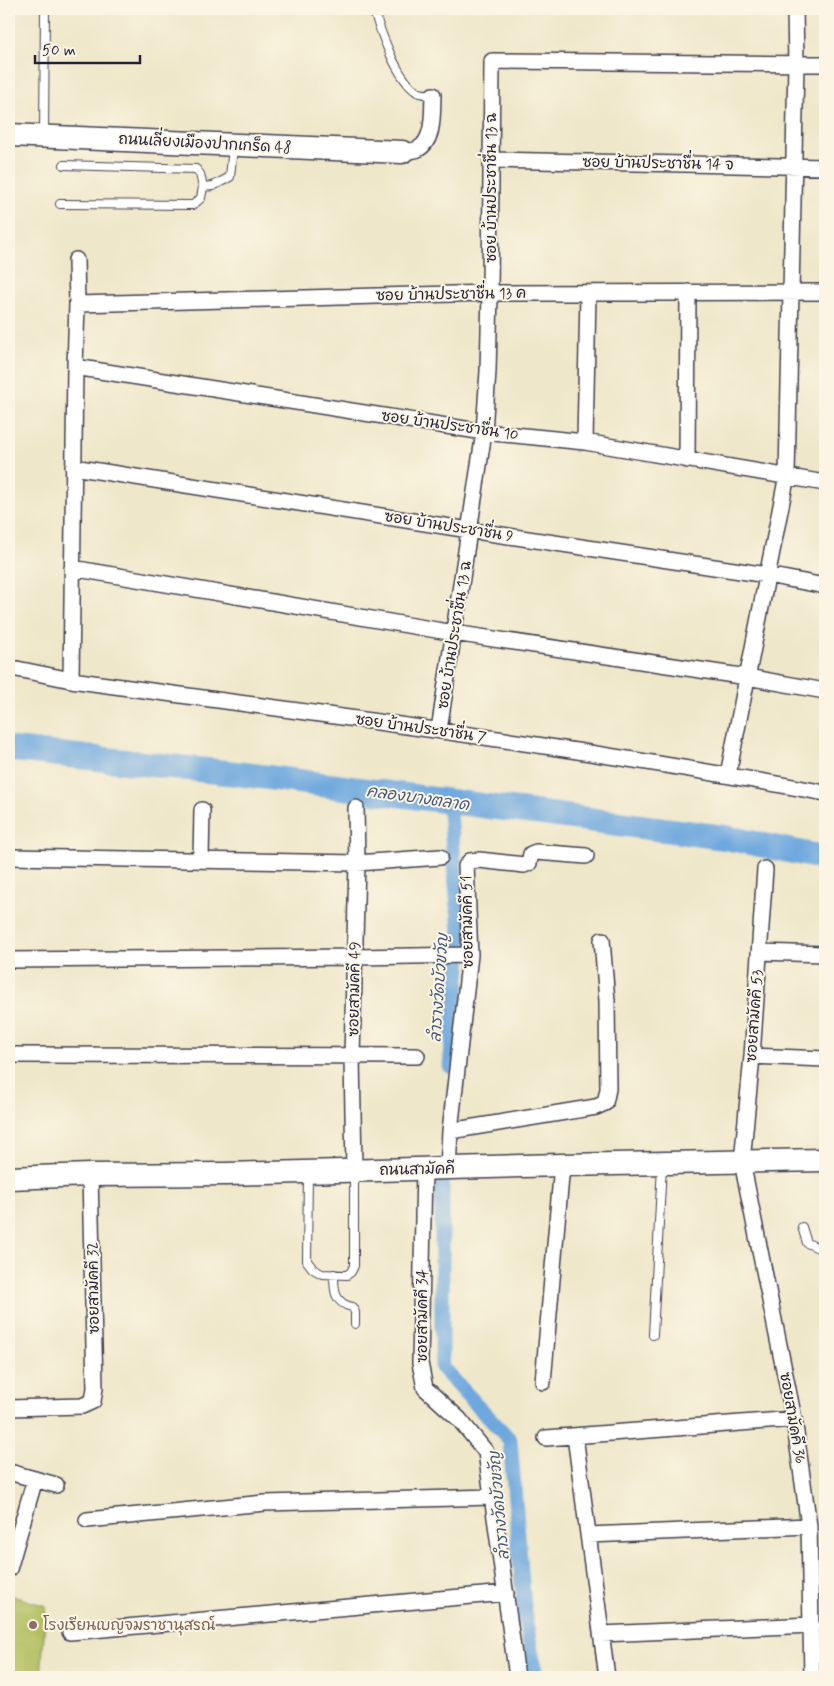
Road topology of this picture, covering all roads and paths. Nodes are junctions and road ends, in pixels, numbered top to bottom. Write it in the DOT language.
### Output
graph roads {
  1 [pos="45,9"];
  2 [pos="373,9"];
  3 [pos="795,9"];
  4 [pos="796,64"];
  5 [pos="825,64"];
  6 [pos="433,95"];
  7 [pos="9,135"];
  8 [pos="44,136"];
  9 [pos="233,145"];
  10 [pos="402,152"];
  11 [pos="491,160"];
  12 [pos="64,165"];
  13 [pos="794,166"];
  14 [pos="825,167"];
  15 [pos="203,187"];
  16 [pos="60,204"];
  17 [pos="76,260"];
  18 [pos="792,291"];
  19 [pos="688,292"];
  20 [pos="825,292"];
  21 [pos="490,293"];
  22 [pos="588,293"];
  23 [pos="77,304"];
  24 [pos="75,367"];
  25 [pos="484,432"];
  26 [pos="585,442"];
  27 [pos="687,460"];
  28 [pos="73,467"];
  29 [pos="787,475"];
  30 [pos="825,482"];
  31 [pos="470,530"];
  32 [pos="72,568"];
  33 [pos="767,575"];
  34 [pos="825,586"];
  35 [pos="454,633"];
  36 [pos="16,669"];
  37 [pos="747,677"];
  38 [pos="71,680"];
  39 [pos="825,691"];
  40 [pos="439,730"];
  41 [pos="728,775"];
  42 [pos="825,793"];
  43 [pos="356,808"];
  44 [pos="202,810"];
  45 [pos="586,856"];
  46 [pos="9,857"];
  47 [pos="440,858"];
  48 [pos="201,859"];
  49 [pos="357,863"];
  50 [pos="765,870"];
  51 [pos="602,940"];
  52 [pos="759,952"];
  53 [pos="463,954"];
  54 [pos="825,954"];
  55 [pos="355,957"];
  56 [pos="9,960"];
  57 [pos="9,1055"];
  58 [pos="352,1056"];
  59 [pos="417,1056"];
  60 [pos="752,1056"];
  61 [pos="825,1059"];
  62 [pos="450,1131"];
  63 [pos="825,1160"];
  64 [pos="742,1162"];
  65 [pos="662,1164"];
  66 [pos="562,1165"];
  67 [pos="448,1168"];
  68 [pos="424,1169"];
  69 [pos="354,1170"];
  70 [pos="308,1172"];
  71 [pos="90,1175"];
  72 [pos="9,1178"];
  73 [pos="802,1227"];
  74 [pos="825,1251"];
  75 [pos="334,1274"];
  76 [pos="355,1324"];
  77 [pos="652,1335"];
  78 [pos="544,1382"];
  79 [pos="9,1408"];
  80 [pos="794,1419"];
  81 [pos="575,1436"];
  82 [pos="546,1438"];
  83 [pos="9,1472"];
  84 [pos="35,1479"];
  85 [pos="56,1485"];
  86 [pos="493,1497"];
  87 [pos="87,1520"];
  88 [pos="809,1526"];
  89 [pos="588,1535"];
  90 [pos="9,1569"];
  91 [pos="506,1593"];
  92 [pos="812,1625"];
  93 [pos="70,1632"];
  94 [pos="601,1634"];
  95 [pos="517,1677"];
  96 [pos="607,1677"];
  97 [pos="812,1677"];
  1 -- 8 [label="lane"];
  2 -- 6 [label="lane"];
  3 -- 4 [label="street"];
  4 -- 5 [label="street"];
  4 -- 11 [label="street, ซอย บ้านประชาชื่น 13 ฉ"];
  4 -- 13 [label="street"];
  6 -- 10 [label="street"];
  7 -- 8 [label="main road, ถนนเลี่ยงเมืองปากเกร็ด 48"];
  8 -- 9 [label="main road, ถนนเลี่ยงเมืองปากเกร็ด 48"];
  9 -- 10 [label="main road, ถนนเลี่ยงเมืองปากเกร็ด 48"];
  9 -- 15 [label="lane"];
  11 -- 13 [label="street, ซอย บ้านประชาชื่น 14 จ"];
  11 -- 21 [label="street, ซอย บ้านประชาชื่น 13 ฉ"];
  12 -- 15 [label="lane"];
  13 -- 14 [label="street, ซอย บ้านประชาชื่น 14 จ"];
  13 -- 18 [label="street"];
  15 -- 16 [label="lane"];
  17 -- 23 [label="street"];
  18 -- 19 [label="street, ซอย บ้านประชาชื่น 13 ค"];
  18 -- 20 [label="street, ซอย บ้านประชาชื่น 13 ค"];
  18 -- 29 [label="street"];
  19 -- 22 [label="street, ซอย บ้านประชาชื่น 13 ค"];
  19 -- 27 [label="street"];
  21 -- 22 [label="street, ซอย บ้านประชาชื่น 13 ค"];
  21 -- 23 [label="street, ซอย บ้านประชาชื่น 13 ค"];
  21 -- 25 [label="street, ซอย บ้านประชาชื่น 13 ฉ"];
  22 -- 26 [label="street"];
  23 -- 24 [label="street"];
  24 -- 25 [label="street, ซอย บ้านประชาชื่น 10"];
  24 -- 28 [label="street"];
  25 -- 26 [label="street, ซอย บ้านประชาชื่น 10"];
  25 -- 31 [label="street, ซอย บ้านประชาชื่น 13 ฉ"];
  26 -- 27 [label="street, ซอย บ้านประชาชื่น 10"];
  27 -- 29 [label="street, ซอย บ้านประชาชื่น 10"];
  28 -- 31 [label="street, ซอย บ้านประชาชื่น 9"];
  28 -- 32 [label="street"];
  29 -- 30 [label="street, ซอย บ้านประชาชื่น 10"];
  29 -- 33 [label="street"];
  31 -- 33 [label="street, ซอย บ้านประชาชื่น 9"];
  31 -- 35 [label="street, ซอย บ้านประชาชื่น 13 ฉ"];
  32 -- 35 [label="street"];
  32 -- 38 [label="street"];
  33 -- 34 [label="street, ซอย บ้านประชาชื่น 9"];
  33 -- 37 [label="street"];
  35 -- 37 [label="street"];
  35 -- 40 [label="street, ซอย บ้านประชาชื่น 13 ฉ"];
  36 -- 38 [label="street, ซอย บ้านประชาชื่น 7"];
  37 -- 39 [label="street"];
  37 -- 41 [label="street"];
  38 -- 40 [label="street, ซอย บ้านประชาชื่น 7"];
  40 -- 41 [label="street, ซอย บ้านประชาชื่น 7"];
  41 -- 42 [label="street, ซอย บ้านประชาชื่น 7"];
  43 -- 49 [label="street, ซอยสามัคคี 49"];
  44 -- 48 [label="street"];
  45 -- 53 [label="street, ซอยสามัคคี 51"];
  46 -- 48 [label="street"];
  47 -- 49 [label="street"];
  48 -- 49 [label="street"];
  49 -- 55 [label="street, ซอยสามัคคี 49"];
  50 -- 52 [label="street, ซอยสามัคคี 53"];
  51 -- 62 [label="street"];
  52 -- 54 [label="street"];
  52 -- 60 [label="street, ซอยสามัคคี 53"];
  53 -- 55 [label="street"];
  53 -- 62 [label="street, ซอยสามัคคี 51"];
  55 -- 56 [label="street"];
  55 -- 58 [label="street, ซอยสามัคคี 49"];
  57 -- 58 [label="street"];
  58 -- 59 [label="street"];
  58 -- 69 [label="street, ซอยสามัคคี 49"];
  60 -- 61 [label="street"];
  60 -- 64 [label="street, ซอยสามัคคี 53"];
  62 -- 67 [label="street, ซอยสามัคคี 51"];
  63 -- 64 [label="main road, ถนนสามัคคี"];
  64 -- 65 [label="main road, ถนนสามัคคี"];
  64 -- 80 [label="street, ซอยสามัคคี 36"];
  65 -- 66 [label="main road, ถนนสามัคคี"];
  65 -- 77 [label="lane"];
  66 -- 67 [label="main road, ถนนสามัคคี"];
  66 -- 78 [label="street"];
  67 -- 68 [label="main road, ถนนสามัคคี"];
  68 -- 69 [label="main road, ถนนสามัคคี"];
  68 -- 86 [label="street, ซอยสามัคคี 34"];
  69 -- 70 [label="main road, ถนนสามัคคี"];
  69 -- 75 [label="lane"];
  70 -- 71 [label="main road, ถนนสามัคคี"];
  70 -- 75 [label="lane"];
  71 -- 72 [label="main road, ถนนสามัคคี"];
  71 -- 79 [label="street, ซอยสามัคคี 32"];
  73 -- 74 [label="lane"];
  75 -- 76 [label="lane"];
  80 -- 81 [label="street"];
  80 -- 88 [label="street, ซอยสามัคคี 36"];
  81 -- 82 [label="street"];
  81 -- 89 [label="street"];
  83 -- 84 [label="street"];
  84 -- 85 [label="street"];
  84 -- 90 [label="street"];
  86 -- 87 [label="street"];
  86 -- 91 [label="street, ซอยสามัคคี 34"];
  88 -- 89 [label="street"];
  88 -- 92 [label="street, ซอยสามัคคี 36"];
  89 -- 94 [label="street"];
  91 -- 93 [label="street"];
  91 -- 95 [label="street, ซอยสามัคคี 34"];
  92 -- 94 [label="street"];
  92 -- 97 [label="street, ซอยสามัคคี 36"];
  94 -- 96 [label="street"];
}
